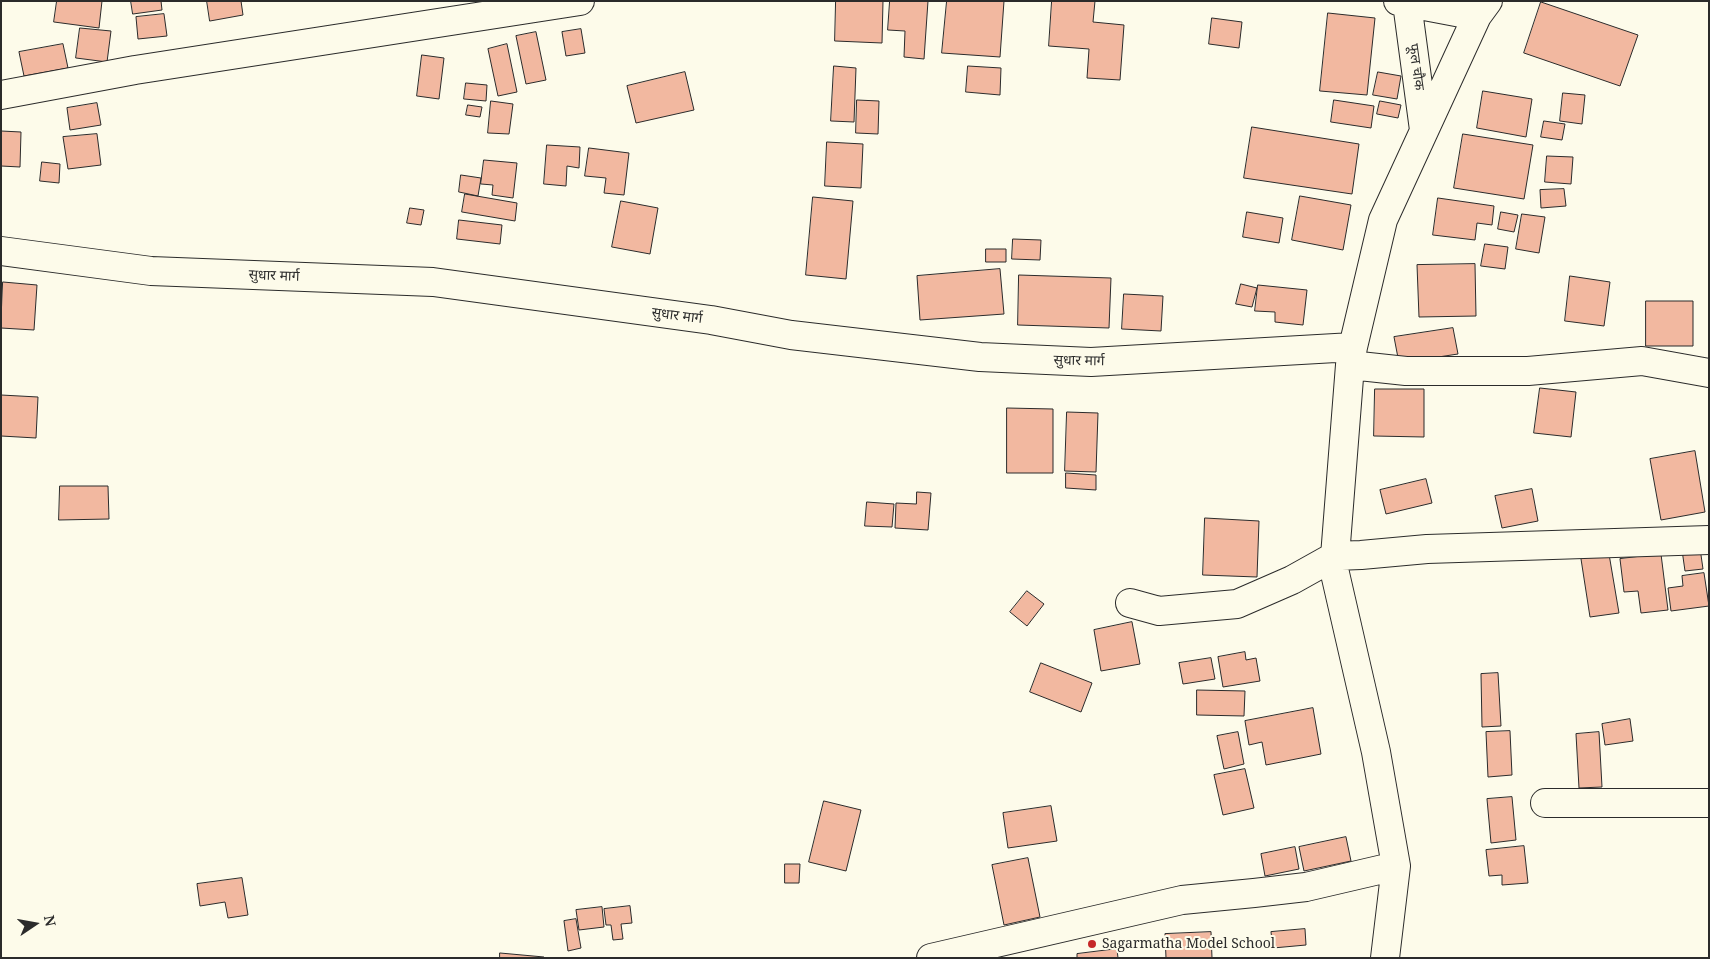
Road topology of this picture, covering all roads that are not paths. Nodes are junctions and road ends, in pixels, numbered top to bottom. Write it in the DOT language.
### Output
graph roads {
  1 [pos="580,1"];
  2 [pos="1403,2"];
  3 [pos="1483,8"];
  4 [pos="1,95"];
  5 [pos="1424,130"];
  6 [pos="1,250"];
  7 [pos="1352,356"];
  8 [pos="1709,373"];
  9 [pos="1709,540"];
  10 [pos="1335,556"];
  11 [pos="1130,603"];
  12 [pos="1545,803"];
  13 [pos="1709,804"];
  14 [pos="1396,866"];
  15 [pos="931,958"];
  16 [pos="1384,958"];
  1 -- 4 [label="street"];
  2 -- 3 [label="street"];
  2 -- 5 [label="street, फूल चौक"];
  3 -- 5 [label="street"];
  5 -- 7 [label="street"];
  6 -- 7 [label="street, सुधार मार्ग"];
  7 -- 8 [label="street, सुधार मार्ग"];
  7 -- 10 [label="street"];
  9 -- 10 [label="street"];
  10 -- 11 [label="street"];
  10 -- 14 [label="street"];
  12 -- 13 [label="street"];
  14 -- 15 [label="street"];
  14 -- 16 [label="street"];
}
